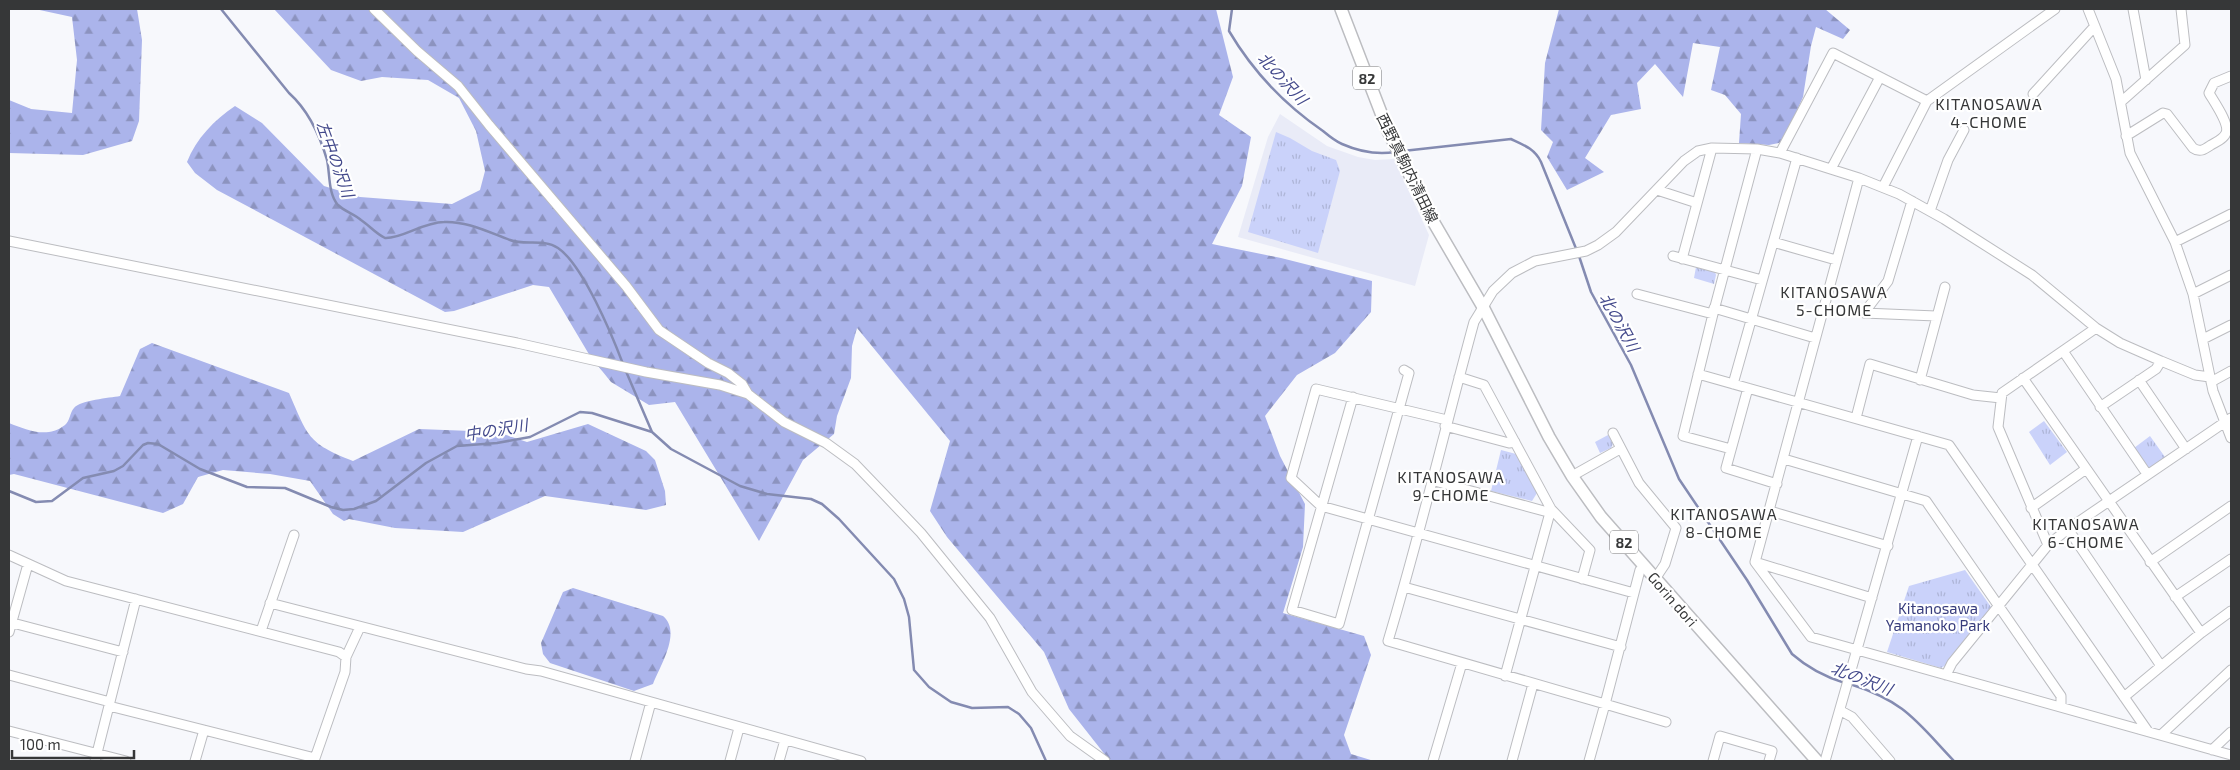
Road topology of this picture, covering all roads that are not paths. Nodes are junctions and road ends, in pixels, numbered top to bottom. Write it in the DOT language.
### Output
graph roads {
  1 [pos="374,9"];
  2 [pos="1341,9"];
  3 [pos="2055,9"];
  4 [pos="2088,9"];
  5 [pos="2133,9"];
  6 [pos="2181,9"];
  7 [pos="2095,26"];
  8 [pos="2231,76"];
  9 [pos="1880,77"];
  10 [pos="2146,80"];
  11 [pos="2033,94"];
  12 [pos="2122,100"];
  13 [pos="1927,101"];
  14 [pos="1964,130"];
  15 [pos="2126,136"];
  16 [pos="1712,148"];
  17 [pos="1757,149"];
  18 [pos="1780,153"];
  19 [pos="1797,158"];
  20 [pos="1831,169"];
  21 [pos="1859,178"];
  22 [pos="1882,187"];
  23 [pos="1657,190"];
  24 [pos="1912,201"];
  25 [pos="1697,203"];
  26 [pos="1930,211"];
  27 [pos="2231,214"];
  28 [pos="9,241"];
  29 [pos="1773,242"];
  30 [pos="2175,242"];
  31 [pos="1836,260"];
  32 [pos="1724,269"];
  33 [pos="2231,275"];
  34 [pos="1762,280"];
  35 [pos="1945,287"];
  36 [pos="1474,293"];
  37 [pos="1637,294"];
  38 [pos="2193,294"];
  39 [pos="1482,307"];
  40 [pos="1713,311"];
  41 [pos="1936,316"];
  42 [pos="1751,319"];
  43 [pos="2231,325"];
  44 [pos="2096,328"];
  45 [pos="1815,338"];
  46 [pos="2203,339"];
  47 [pos="2063,351"];
  48 [pos="2161,361"];
  49 [pos="1404,370"];
  50 [pos="2231,371"];
  51 [pos="1698,374"];
  52 [pos="1459,377"];
  53 [pos="2023,378"];
  54 [pos="1920,380"];
  55 [pos="2139,380"];
  56 [pos="2210,380"];
  57 [pos="1733,384"];
  58 [pos="1748,388"];
  59 [pos="748,394"];
  60 [pos="1352,397"];
  61 [pos="2001,398"];
  62 [pos="1798,401"];
  63 [pos="2100,407"];
  64 [pos="1398,409"];
  65 [pos="1856,418"];
  66 [pos="2228,420"];
  67 [pos="1446,423"];
  68 [pos="1613,433"];
  69 [pos="1918,436"];
  70 [pos="2231,438"];
  71 [pos="1514,442"];
  72 [pos="1620,449"];
  73 [pos="1731,449"];
  74 [pos="2186,449"];
  75 [pos="1784,459"];
  76 [pos="2086,469"];
  77 [pos="2147,474"];
  78 [pos="1572,476"];
  79 [pos="1431,480"];
  80 [pos="1777,484"];
  81 [pos="1902,493"];
  82 [pos="2109,502"];
  83 [pos="1321,506"];
  84 [pos="2231,506"];
  85 [pos="1551,508"];
  86 [pos="2031,508"];
  87 [pos="1770,511"];
  88 [pos="1368,519"];
  89 [pos="2068,529"];
  90 [pos="1420,532"];
  91 [pos="294,535"];
  92 [pos="2048,545"];
  93 [pos="1888,546"];
  94 [pos="9,555"];
  95 [pos="2231,559"];
  96 [pos="1755,562"];
  97 [pos="2150,562"];
  98 [pos="28,564"];
  99 [pos="1535,565"];
  100 [pos="1645,566"];
  101 [pos="2032,567"];
  102 [pos="1582,579"];
  103 [pos="1655,579"];
  104 [pos="1404,587"];
  105 [pos="1634,593"];
  106 [pos="1872,598"];
  107 [pos="2175,598"];
  108 [pos="136,599"];
  109 [pos="270,603"];
  110 [pos="1998,607"];
  111 [pos="2231,612"];
  112 [pos="1520,620"];
  113 [pos="10,626"];
  114 [pos="360,627"];
  115 [pos="261,631"];
  116 [pos="2201,633"];
  117 [pos="1620,647"];
  118 [pos="1856,651"];
  119 [pos="123,652"];
  120 [pos="346,657"];
  121 [pos="1462,663"];
  122 [pos="2161,666"];
  123 [pos="2231,670"];
  124 [pos="9,675"];
  125 [pos="1946,675"];
  126 [pos="1505,676"];
  127 [pos="1533,684"];
  128 [pos="2124,697"];
  129 [pos="651,702"];
  130 [pos="110,704"];
  131 [pos="1605,704"];
  132 [pos="2061,706"];
  133 [pos="1841,711"];
  134 [pos="1666,722"];
  135 [pos="739,728"];
  136 [pos="204,730"];
  137 [pos="2147,730"];
  138 [pos="9,731"];
  139 [pos="2231,732"];
  140 [pos="2162,735"];
  141 [pos="785,740"];
  142 [pos="2212,750"];
  143 [pos="2231,755"];
  144 [pos="832,757"];
  145 [pos="96,758"];
  146 [pos="314,760"];
  147 [pos="126,761"];
  148 [pos="195,761"];
  149 [pos="634,761"];
  150 [pos="730,761"];
  151 [pos="779,761"];
  152 [pos="861,761"];
  153 [pos="1105,761"];
  154 [pos="1433,761"];
  155 [pos="1512,761"];
  156 [pos="1590,761"];
  157 [pos="1713,761"];
  158 [pos="1769,761"];
  159 [pos="1816,761"];
  160 [pos="1825,761"];
  161 [pos="1890,761"];
  1 -- 59 [label="street"];
  2 -- 36 [label="main road, 西野真駒内清田線 / 82"];
  3 -- 13 [label="street"];
  4 -- 7 [label="street"];
  5 -- 10 [label="street"];
  6 -- 10 [label="street"];
  7 -- 11 [label="street"];
  7 -- 12 [label="street"];
  8 -- 15 [label="street"];
  9 -- 13 [label="street"];
  9 -- 18 [label="street"];
  9 -- 20 [label="street"];
  10 -- 12 [label="street"];
  12 -- 15 [label="street"];
  13 -- 22 [label="street"];
  14 -- 26 [label="street"];
  15 -- 30 [label="street"];
  16 -- 17 [label="street"];
  16 -- 23 [label="street"];
  16 -- 25 [label="street"];
  17 -- 18 [label="street"];
  17 -- 32 [label="street"];
  18 -- 19 [label="street"];
  19 -- 20 [label="street"];
  19 -- 29 [label="street"];
  20 -- 21 [label="street"];
  21 -- 22 [label="street"];
  21 -- 31 [label="street"];
  22 -- 24 [label="street"];
  23 -- 25 [label="street"];
  23 -- 39 [label="street"];
  24 -- 26 [label="street"];
  24 -- 41 [label="street"];
  25 -- 32 [label="street"];
  26 -- 44 [label="street"];
  27 -- 30 [label="street"];
  28 -- 59 [label="street"];
  29 -- 31 [label="street"];
  29 -- 34 [label="street"];
  30 -- 38 [label="street"];
  31 -- 45 [label="street"];
  32 -- 34 [label="street"];
  32 -- 40 [label="street"];
  33 -- 38 [label="street"];
  34 -- 42 [label="street"];
  35 -- 41 [label="street"];
  36 -- 39 [label="main road, Gorin dori / 82"];
  37 -- 40 [label="street"];
  38 -- 46 [label="street"];
  39 -- 52 [label="street"];
  39 -- 78 [label="main road, Gorin dori / 82"];
  40 -- 42 [label="street"];
  40 -- 51 [label="street"];
  41 -- 54 [label="street"];
  42 -- 45 [label="street"];
  42 -- 57 [label="street"];
  43 -- 46 [label="street"];
  44 -- 47 [label="street"];
  44 -- 48 [label="street"];
  45 -- 62 [label="street"];
  46 -- 56 [label="street"];
  47 -- 53 [label="street"];
  47 -- 63 [label="street"];
  48 -- 55 [label="street"];
  48 -- 56 [label="street"];
  49 -- 64 [label="street"];
  50 -- 56 [label="street"];
  51 -- 57 [label="street"];
  51 -- 73 [label="street"];
  52 -- 67 [label="street"];
  52 -- 71 [label="street"];
  53 -- 61 [label="street"];
  53 -- 76 [label="street"];
  54 -- 61 [label="street"];
  54 -- 65 [label="street"];
  55 -- 63 [label="street"];
  55 -- 74 [label="street"];
  56 -- 66 [label="street"];
  57 -- 58 [label="street"];
  58 -- 62 [label="street"];
  58 -- 73 [label="street"];
  59 -- 153 [label="street"];
  60 -- 64 [label="street"];
  60 -- 83 [label="street"];
  60 -- 83 [label="street"];
  61 -- 86 [label="street"];
  62 -- 65 [label="street"];
  62 -- 75 [label="street"];
  63 -- 77 [label="street"];
  64 -- 67 [label="street"];
  64 -- 88 [label="street"];
  65 -- 69 [label="street"];
  66 -- 70 [label="street"];
  66 -- 74 [label="street"];
  67 -- 71 [label="street"];
  67 -- 79 [label="street"];
  68 -- 72 [label="street"];
  69 -- 81 [label="street"];
  69 -- 101 [label="street"];
  71 -- 85 [label="street"];
  72 -- 78 [label="street"];
  72 -- 103 [label="street"];
  73 -- 80 [label="street"];
  74 -- 77 [label="street"];
  75 -- 80 [label="street"];
  75 -- 81 [label="street"];
  76 -- 82 [label="street"];
  76 -- 86 [label="street"];
  77 -- 82 [label="street"];
  78 -- 100 [label="main road, Gorin dori / 82"];
  79 -- 85 [label="street"];
  79 -- 90 [label="street"];
  80 -- 87 [label="street"];
  81 -- 93 [label="street"];
  81 -- 110 [label="street"];
  82 -- 89 [label="street"];
  82 -- 97 [label="street"];
  83 -- 88 [label="street"];
  83 -- 88 [label="street"];
  84 -- 97 [label="street"];
  85 -- 99 [label="street"];
  85 -- 102 [label="street"];
  86 -- 92 [label="street"];
  87 -- 93 [label="street"];
  87 -- 96 [label="street"];
  88 -- 90 [label="street"];
  89 -- 92 [label="street"];
  89 -- 122 [label="street"];
  90 -- 99 [label="street"];
  90 -- 104 [label="street"];
  91 -- 109 [label="street"];
  92 -- 101 [label="street"];
  93 -- 106 [label="street"];
  94 -- 98 [label="street"];
  95 -- 107 [label="street"];
  96 -- 106 [label="street"];
  96 -- 118 [label="street"];
  97 -- 107 [label="street"];
  98 -- 108 [label="street"];
  98 -- 113 [label="street"];
  99 -- 102 [label="street"];
  99 -- 112 [label="street"];
  100 -- 103 [label="main road, Gorin dori / 82"];
  100 -- 105 [label="street"];
  101 -- 110 [label="street"];
  101 -- 128 [label="street"];
  102 -- 105 [label="street"];
  103 -- 159 [label="main road, Gorin dori / 82"];
  104 -- 112 [label="street"];
  104 -- 121 [label="street"];
  105 -- 117 [label="street"];
  106 -- 118 [label="street"];
  107 -- 116 [label="street"];
  108 -- 115 [label="street"];
  108 -- 119 [label="street"];
  109 -- 114 [label="street"];
  109 -- 115 [label="street"];
  110 -- 125 [label="street"];
  110 -- 132 [label="street"];
  111 -- 116 [label="street"];
  112 -- 117 [label="street"];
  112 -- 126 [label="street"];
  113 -- 119 [label="street"];
  114 -- 120 [label="street"];
  114 -- 129 [label="street"];
  115 -- 120 [label="street"];
  116 -- 122 [label="street"];
  117 -- 131 [label="street"];
  118 -- 125 [label="street"];
  118 -- 133 [label="street"];
  119 -- 130 [label="street"];
  120 -- 146 [label="street"];
  121 -- 126 [label="street"];
  121 -- 154 [label="street"];
  122 -- 128 [label="street"];
  123 -- 140 [label="street"];
  124 -- 130 [label="street"];
  125 -- 132 [label="street"];
  126 -- 127 [label="street"];
  127 -- 131 [label="street"];
  127 -- 155 [label="street"];
  128 -- 137 [label="street"];
  129 -- 135 [label="street"];
  129 -- 149 [label="street"];
  130 -- 136 [label="street"];
  130 -- 145 [label="street"];
  131 -- 134 [label="street"];
  131 -- 156 [label="street"];
  132 -- 137 [label="street"];
  133 -- 160 [label="street"];
  133 -- 161 [label="street"];
  135 -- 141 [label="street"];
  135 -- 150 [label="street"];
  136 -- 146 [label="street"];
  136 -- 148 [label="street"];
  137 -- 140 [label="street"];
  138 -- 145 [label="street"];
  139 -- 142 [label="street"];
  140 -- 142 [label="street"];
  141 -- 144 [label="street"];
  141 -- 151 [label="street"];
  142 -- 143 [label="street"];
  144 -- 152 [label="street"];
  145 -- 147 [label="street"];
  157 -- 158 [label="street"];
}
